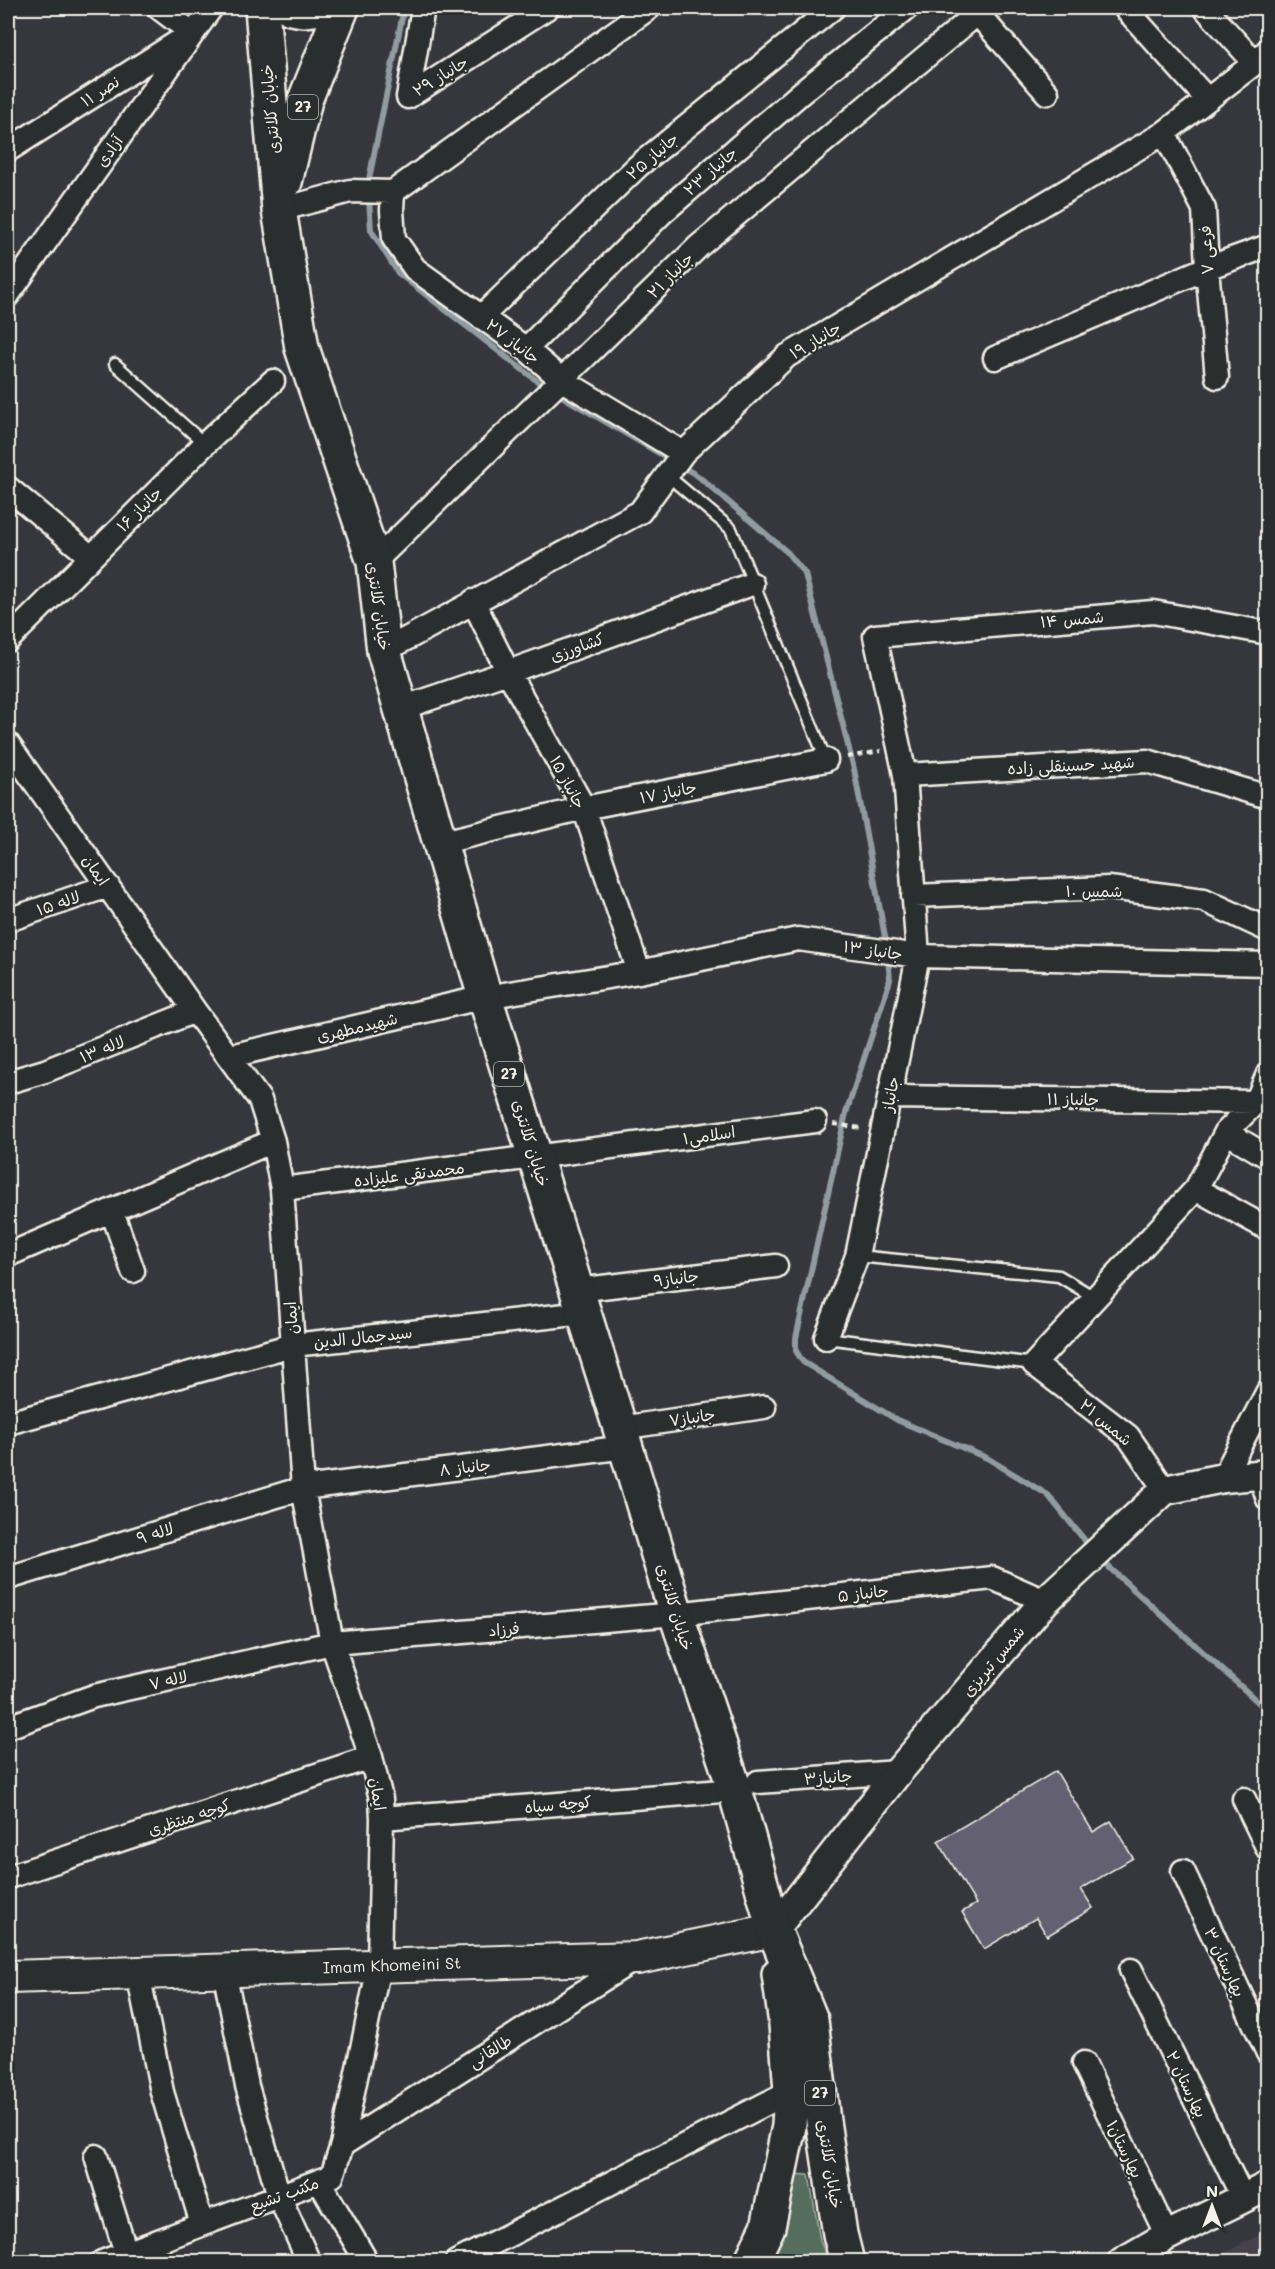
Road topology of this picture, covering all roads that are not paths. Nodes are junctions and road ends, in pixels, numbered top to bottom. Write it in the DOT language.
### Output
graph roads {
  1 [pos="159,8"];
  2 [pos="211,8"];
  3 [pos="262,8"];
  4 [pos="291,8"];
  5 [pos="322,8"];
  6 [pos="342,8"];
  7 [pos="423,8"];
  8 [pos="547,8"];
  9 [pos="649,8"];
  10 [pos="833,8"];
  11 [pos="907,8"];
  12 [pos="1125,8"];
  13 [pos="1205,8"];
  14 [pos="981,10"];
  15 [pos="192,33"];
  16 [pos="1261,57"];
  17 [pos="1047,93"];
  18 [pos="1207,99"];
  19 [pos="1164,133"];
  20 [pos="8,150"];
  21 [pos="393,192"];
  22 [pos="279,210"];
  23 [pos="1268,246"];
  24 [pos="1207,268"];
  25 [pos="8,295"];
  26 [pos="481,317"];
  27 [pos="526,349"];
  28 [pos="995,358"];
  29 [pos="115,364"];
  30 [pos="1217,377"];
  31 [pos="562,380"];
  32 [pos="273,381"];
  33 [pos="205,444"];
  34 [pos="683,453"];
  35 [pos="668,476"];
  36 [pos="8,488"];
  37 [pos="91,557"];
  38 [pos="374,562"];
  39 [pos="752,584"];
  40 [pos="473,602"];
  41 [pos="1268,633"];
  42 [pos="875,636"];
  43 [pos="8,639"];
  44 [pos="384,651"];
  45 [pos="508,672"];
  46 [pos="402,708"];
  47 [pos="8,744"];
  48 [pos="826,760"];
  49 [pos="905,775"];
  50 [pos="1268,797"];
  51 [pos="584,808"];
  52 [pos="439,843"];
  53 [pos="108,886"];
  54 [pos="913,896"];
  55 [pos="10,916"];
  56 [pos="1268,930"];
  57 [pos="918,956"];
  58 [pos="1268,964"];
  59 [pos="639,972"];
  60 [pos="485,997"];
  61 [pos="195,1011"];
  62 [pos="230,1056"];
  63 [pos="1268,1074"];
  64 [pos="8,1082"];
  65 [pos="890,1097"];
  66 [pos="1256,1102"];
  67 [pos="815,1121"];
  68 [pos="1226,1132"];
  69 [pos="273,1141"];
  70 [pos="1268,1157"];
  71 [pos="535,1158"];
  72 [pos="1196,1188"];
  73 [pos="282,1189"];
  74 [pos="112,1210"];
  75 [pos="1268,1229"];
  76 [pos="8,1255"];
  77 [pos="857,1256"];
  78 [pos="776,1266"];
  79 [pos="133,1271"];
  80 [pos="1094,1297"];
  81 [pos="581,1302"];
  82 [pos="826,1338"];
  83 [pos="293,1345"];
  84 [pos="1034,1364"];
  85 [pos="1268,1391"];
  86 [pos="764,1407"];
  87 [pos="8,1423"];
  88 [pos="623,1437"];
  89 [pos="1223,1478"];
  90 [pos="1265,1483"];
  91 [pos="303,1488"];
  92 [pos="1165,1490"];
  93 [pos="8,1578"];
  94 [pos="1045,1601"];
  95 [pos="676,1614"];
  96 [pos="332,1643"];
  97 [pos="8,1727"];
  98 [pos="371,1757"];
  99 [pos="898,1773"];
  100 [pos="746,1786"];
  101 [pos="1244,1799"];
  102 [pos="382,1818"];
  103 [pos="1268,1848"];
  104 [pos="1183,1871"];
  105 [pos="8,1876"];
  106 [pos="774,1930"];
  107 [pos="637,1958"];
  108 [pos="379,1966"];
  109 [pos="224,1970"];
  110 [pos="1131,1970"];
  111 [pos="138,1973"];
  112 [pos="8,1977"];
  113 [pos="1268,2053"];
  114 [pos="1084,2063"];
  115 [pos="791,2091"];
  116 [pos="342,2145"];
  117 [pos="96,2156"];
  118 [pos="319,2181"];
  119 [pos="1255,2192"];
  120 [pos="279,2196"];
  121 [pos="202,2224"];
  122 [pos="1167,2236"];
  123 [pos="126,2253"];
  124 [pos="102,2261"];
  125 [pos="309,2262"];
  126 [pos="367,2262"];
  127 [pos="456,2262"];
  128 [pos="752,2262"];
  129 [pos="848,2262"];
  130 [pos="1122,2262"];
  1 -- 15 [label="street"];
  2 -- 15 [label="street, آزادی"];
  3 -- 22 [label="main road, خیابان کلانتری / 27"];
  4 -- 5 [label="main road"];
  6 -- 22 [label="main road, خیابان کلانتری / 27"];
  7 -- 8 [label="street, جانباز ۲۹"];
  9 -- 21 [label="street"];
  10 -- 26 [label="street, جانباز ۲۵"];
  11 -- 27 [label="street, جانباز ۲۳"];
  12 -- 18 [label="street"];
  13 -- 16 [label="street"];
  14 -- 17 [label="street"];
  14 -- 31 [label="street, جانباز ۲۱"];
  15 -- 20 [label="street, نصر ۱۱"];
  15 -- 25 [label="street, آزادی"];
  16 -- 18 [label="street, جانباز ۱۹"];
  18 -- 19 [label="street, جانباز ۱۹"];
  19 -- 24 [label="street, فرعی ۷"];
  19 -- 34 [label="street, جانباز ۱۹"];
  21 -- 22 [label="street"];
  21 -- 26 [label="street, جانباز ۲۷"];
  22 -- 38 [label="main road, خیابان کلانتری / 27"];
  23 -- 24 [label="street"];
  24 -- 28 [label="street"];
  24 -- 30 [label="street, فرعی ۷"];
  26 -- 27 [label="street, جانباز ۲۷"];
  27 -- 31 [label="street, جانباز ۲۷"];
  29 -- 33 [label="lane"];
  31 -- 34 [label="street, جانباز ۲۷"];
  31 -- 38 [label="street, جانباز ۲۱"];
  32 -- 33 [label="street, جانباز ۱۶"];
  33 -- 37 [label="street, جانباز ۱۶"];
  34 -- 35 [label="street, جانباز ۱۹"];
  35 -- 39 [label="lane"];
  35 -- 40 [label="street, جانباز ۱۹"];
  36 -- 37 [label="street"];
  37 -- 43 [label="street, جانباز ۱۶"];
  38 -- 44 [label="main road, خیابان کلانتری / 27"];
  39 -- 45 [label="street, کشاورزی"];
  39 -- 48 [label="lane"];
  40 -- 44 [label="street, جانباز ۱۹"];
  40 -- 45 [label="street, جانباز ۱۵"];
  41 -- 42 [label="street, شمس ۱۴"];
  42 -- 49 [label="street, جانباز"];
  44 -- 46 [label="main road, خیابان کلانتری / 27"];
  45 -- 46 [label="street, کشاورزی"];
  45 -- 51 [label="street, جانباز ۱۵"];
  46 -- 52 [label="main road, خیابان کلانتری / 27"];
  47 -- 53 [label="street, ایمان"];
  48 -- 51 [label="street, جانباز ۱۷"];
  49 -- 50 [label="street, شهید حسینقلی زاده"];
  49 -- 54 [label="street, جانباز"];
  51 -- 52 [label="street, جانباز ۱۷"];
  51 -- 59 [label="street, جانباز ۱۵"];
  52 -- 60 [label="main road, خیابان کلانتری / 27"];
  53 -- 55 [label="street, لاله ۱۵"];
  53 -- 61 [label="street, ایمان"];
  54 -- 56 [label="street, شمس ۱۰"];
  54 -- 57 [label="street, جانباز"];
  57 -- 58 [label="street, جانباز ۱۳"];
  57 -- 59 [label="street, جانباز ۱۳"];
  57 -- 65 [label="street, جانباز"];
  59 -- 60 [label="street, جانباز ۱۳"];
  60 -- 62 [label="street, شهیدمطهری"];
  60 -- 71 [label="main road, خیابان کلانتری / 27"];
  61 -- 62 [label="street, ایمان"];
  61 -- 64 [label="street, لاله ۱۳"];
  62 -- 69 [label="street, ایمان"];
  63 -- 66 [label="street"];
  65 -- 66 [label="street, جانباز ۱۱"];
  65 -- 77 [label="street, جانباز"];
  66 -- 68 [label="street"];
  67 -- 71 [label="street, اسلامی۱"];
  68 -- 70 [label="street"];
  68 -- 72 [label="street"];
  69 -- 73 [label="street, ایمان"];
  69 -- 74 [label="street"];
  71 -- 73 [label="street, محمدتقی علیزاده"];
  71 -- 81 [label="main road, خیابان کلانتری / 27"];
  72 -- 75 [label="street"];
  72 -- 80 [label="street"];
  73 -- 83 [label="street, ایمان"];
  74 -- 76 [label="street"];
  74 -- 79 [label="street"];
  77 -- 80 [label="lane"];
  77 -- 82 [label="street, جانباز"];
  78 -- 81 [label="street, جانباز۹"];
  80 -- 84 [label="street"];
  81 -- 83 [label="street, سیدجمال الدین"];
  81 -- 88 [label="main road, خیابان کلانتری / 27"];
  82 -- 84 [label="lane, جانباز"];
  83 -- 87 [label="street, سیدجمال الدین"];
  83 -- 91 [label="street, ایمان"];
  84 -- 92 [label="street, شمس ۲۱"];
  85 -- 89 [label="street"];
  86 -- 88 [label="street, جانباز۷"];
  88 -- 91 [label="street, جانباز ۸"];
  88 -- 95 [label="main road, خیابان کلانتری / 27"];
  89 -- 90 [label="street"];
  89 -- 92 [label="street"];
  91 -- 93 [label="street, لاله ۹"];
  91 -- 96 [label="street, ایمان"];
  92 -- 94 [label="street, شمس تبریزی"];
  94 -- 95 [label="street, جانباز ۵"];
  94 -- 99 [label="street, شمس تبریزی"];
  95 -- 96 [label="street, فرزاد"];
  95 -- 100 [label="main road, خیابان کلانتری / 27"];
  96 -- 97 [label="street, لاله ۷"];
  96 -- 98 [label="street, ایمان"];
  98 -- 102 [label="street, ایمان"];
  98 -- 105 [label="street, کوچه منتظری"];
  99 -- 100 [label="street, جانباز۳"];
  99 -- 106 [label="street, شمس تبریزی"];
  100 -- 102 [label="street, کوچه سپاه"];
  100 -- 106 [label="main road, خیابان کلانتری / 27"];
  101 -- 103 [label="street"];
  102 -- 108 [label="street, ایمان"];
  104 -- 113 [label="street, بهارستان ۳"];
  106 -- 107 [label="main road, Imam Khomeini St"];
  106 -- 115 [label="main road, خیابان کلانتری / 27"];
  106 -- 129 [label="main road, خیابان کلانتری / 27"];
  107 -- 108 [label="main road, Imam Khomeini St"];
  107 -- 116 [label="street, طالقانی"];
  108 -- 109 [label="main road, Imam Khomeini St"];
  108 -- 116 [label="street, مکتب تشیع"];
  109 -- 111 [label="main road, Imam Khomeini St"];
  109 -- 120 [label="street"];
  110 -- 119 [label="street, بهارستان ۲"];
  111 -- 112 [label="main road, Imam Khomeini St"];
  111 -- 121 [label="street"];
  114 -- 122 [label="street, بهارستان۱"];
  115 -- 127 [label="street"];
  115 -- 128 [label="main road, خیابان کلانتری / 27"];
  116 -- 118 [label="street, مکتب تشیع"];
  117 -- 123 [label="street"];
  118 -- 120 [label="street, مکتب تشیع"];
  118 -- 126 [label="street"];
  119 -- 122 [label="street"];
  120 -- 121 [label="street, مکتب تشیع"];
  120 -- 125 [label="street"];
  121 -- 123 [label="street, مکتب تشیع"];
  122 -- 130 [label="street"];
  123 -- 124 [label="street, مکتب تشیع"];
}
